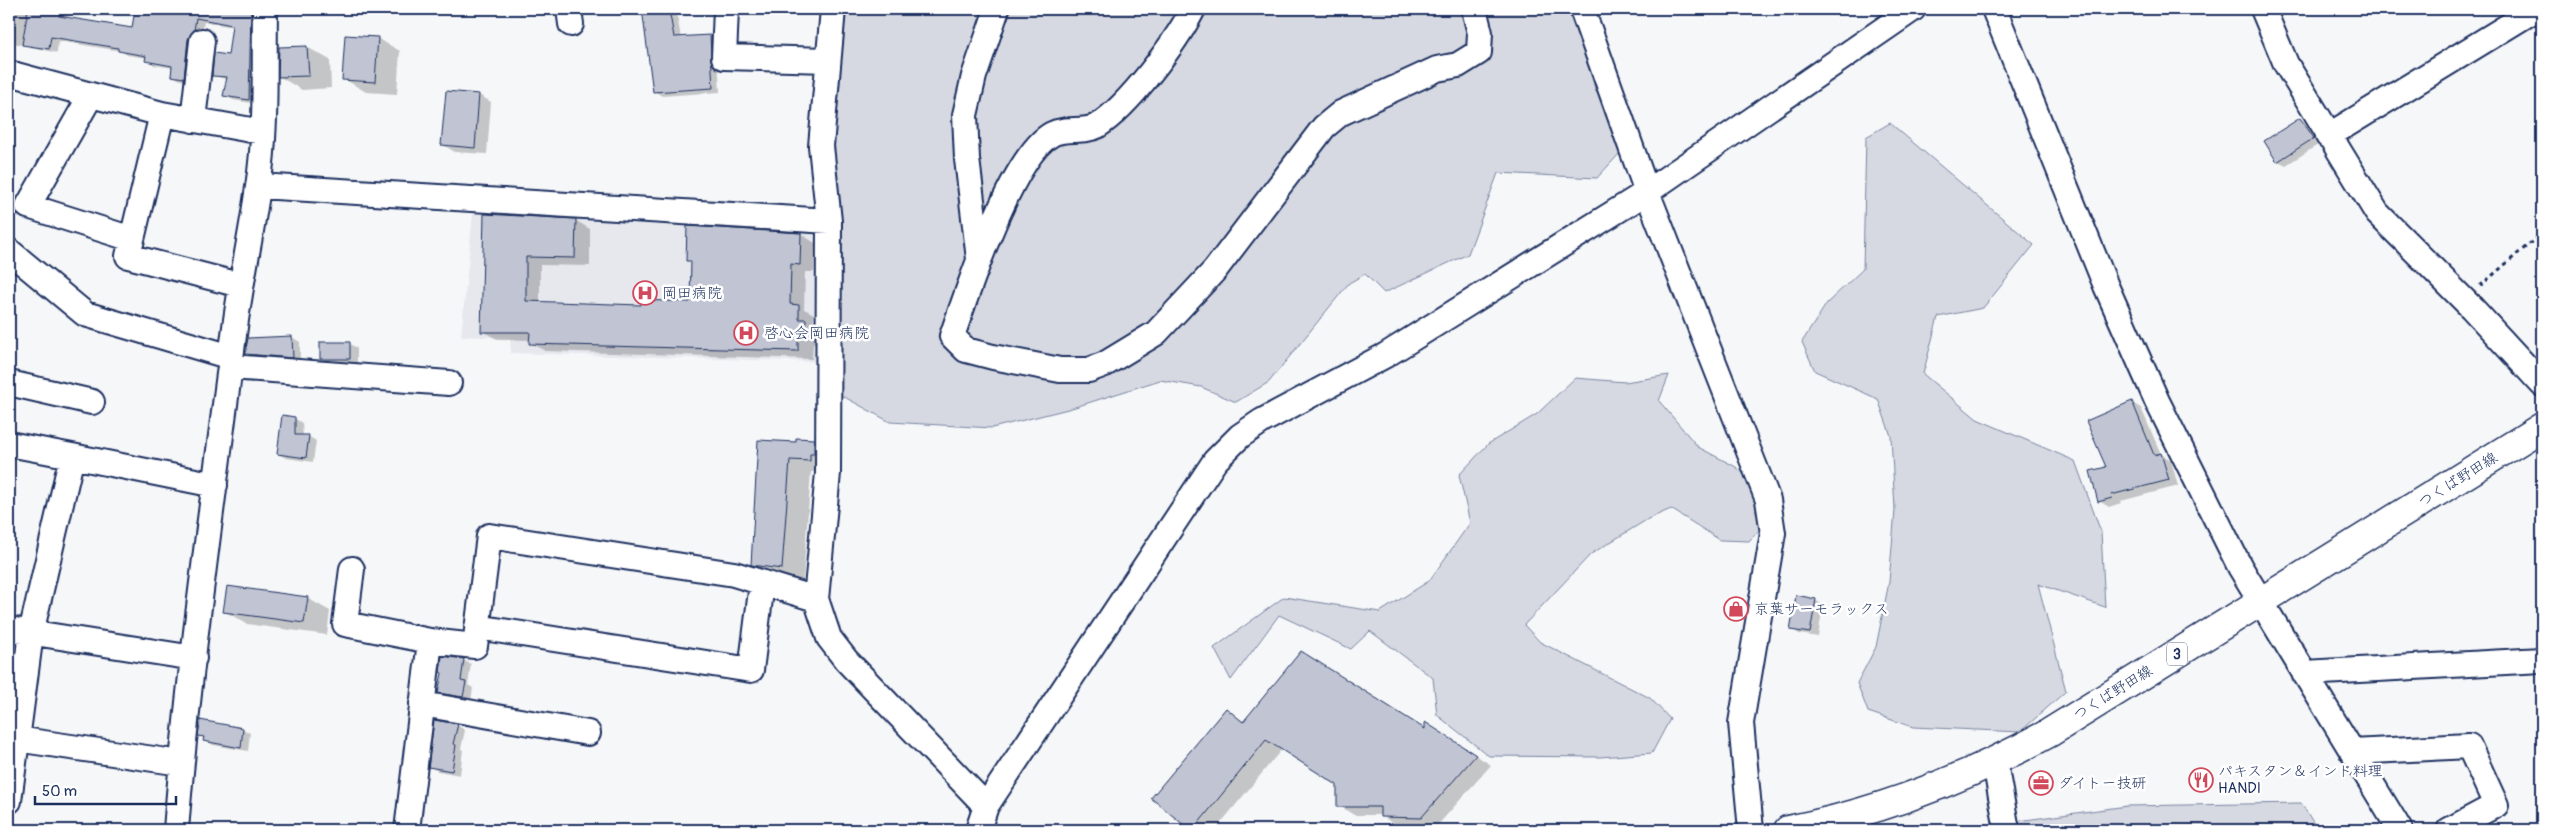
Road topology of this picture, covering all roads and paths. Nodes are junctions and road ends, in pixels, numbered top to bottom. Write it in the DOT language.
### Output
graph roads {
  1 [pos="265,9"];
  2 [pos="726,9"];
  3 [pos="833,9"];
  4 [pos="997,9"];
  5 [pos="1193,9"];
  6 [pos="1474,9"];
  7 [pos="1582,9"];
  8 [pos="1913,9"];
  9 [pos="1994,9"];
  10 [pos="2263,9"];
  11 [pos="2536,9"];
  12 [pos="202,41"];
  13 [pos="828,60"];
  14 [pos="9,73"];
  15 [pos="91,95"];
  16 [pos="162,114"];
  17 [pos="193,120"];
  18 [pos="262,132"];
  19 [pos="2328,136"];
  20 [pos="258,186"];
  21 [pos="1647,192"];
  22 [pos="829,221"];
  23 [pos="2542,233"];
  24 [pos="132,240"];
  25 [pos="9,250"];
  26 [pos="979,259"];
  27 [pos="240,285"];
  28 [pos="2464,300"];
  29 [pos="230,362"];
  30 [pos="9,383"];
  31 [pos="449,383"];
  32 [pos="2542,384"];
  33 [pos="92,402"];
  34 [pos="2542,427"];
  35 [pos="9,444"];
  36 [pos="72,456"];
  37 [pos="215,485"];
  38 [pos="352,569"];
  39 [pos="762,583"];
  40 [pos="816,599"];
  41 [pos="2262,601"];
  42 [pos="477,627"];
  43 [pos="20,631"];
  44 [pos="430,642"];
  45 [pos="194,658"];
  46 [pos="2542,660"];
  47 [pos="2304,673"];
  48 [pos="422,704"];
  49 [pos="588,733"];
  50 [pos="13,739"];
  51 [pos="2352,752"];
  52 [pos="1995,762"];
  53 [pos="181,763"];
  54 [pos="9,801"];
  55 [pos="986,806"];
  56 [pos="176,830"];
  57 [pos="406,830"];
  58 [pos="978,830"];
  59 [pos="1751,830"];
  60 [pos="1788,830"];
  61 [pos="2007,830"];
  62 [pos="2400,830"];
  63 [pos="2449,830"];
  1 -- 18 [label="street"];
  2 -- 13 [label="street"];
  3 -- 13 [label="street"];
  4 -- 26 [label="street"];
  5 -- 26 [label="street"];
  6 -- 26 [label="street"];
  7 -- 21 [label="street"];
  8 -- 21 [label="street"];
  9 -- 41 [label="street"];
  10 -- 19 [label="street"];
  11 -- 19 [label="street"];
  12 -- 17 [label="street"];
  13 -- 22 [label="street"];
  14 -- 15 [label="street"];
  15 -- 16 [label="street"];
  15 -- 24 [label="street"];
  16 -- 17 [label="street"];
  16 -- 24 [label="street"];
  17 -- 18 [label="street"];
  18 -- 20 [label="street"];
  19 -- 28 [label="street"];
  20 -- 22 [label="street"];
  20 -- 27 [label="street"];
  21 -- 55 [label="street"];
  21 -- 59 [label="street"];
  22 -- 40 [label="street"];
  23 -- 28 [label="path"];
  24 -- 27 [label="street"];
  25 -- 29 [label="street"];
  27 -- 29 [label="street"];
  28 -- 32 [label="street"];
  29 -- 31 [label="street"];
  29 -- 37 [label="street"];
  30 -- 33 [label="street"];
  34 -- 41 [label="main road, つくば野田線 / 3"];
  35 -- 36 [label="street"];
  36 -- 37 [label="street"];
  36 -- 43 [label="street"];
  37 -- 45 [label="street"];
  38 -- 44 [label="street"];
  39 -- 40 [label="street"];
  39 -- 42 [label="street"];
  39 -- 42 [label="street"];
  40 -- 55 [label="street"];
  41 -- 47 [label="street"];
  41 -- 52 [label="main road, つくば野田線 / 3"];
  42 -- 44 [label="street"];
  43 -- 45 [label="street"];
  43 -- 50 [label="street"];
  44 -- 48 [label="street"];
  45 -- 53 [label="street"];
  46 -- 47 [label="street"];
  47 -- 51 [label="street"];
  48 -- 49 [label="street"];
  48 -- 57 [label="street"];
  50 -- 53 [label="street"];
  50 -- 54 [label="street"];
  51 -- 62 [label="street"];
  51 -- 63 [label="street"];
  52 -- 60 [label="main road, つくば野田線 / 3"];
  52 -- 61 [label="street"];
  53 -- 56 [label="street"];
  55 -- 58 [label="street"];
}
